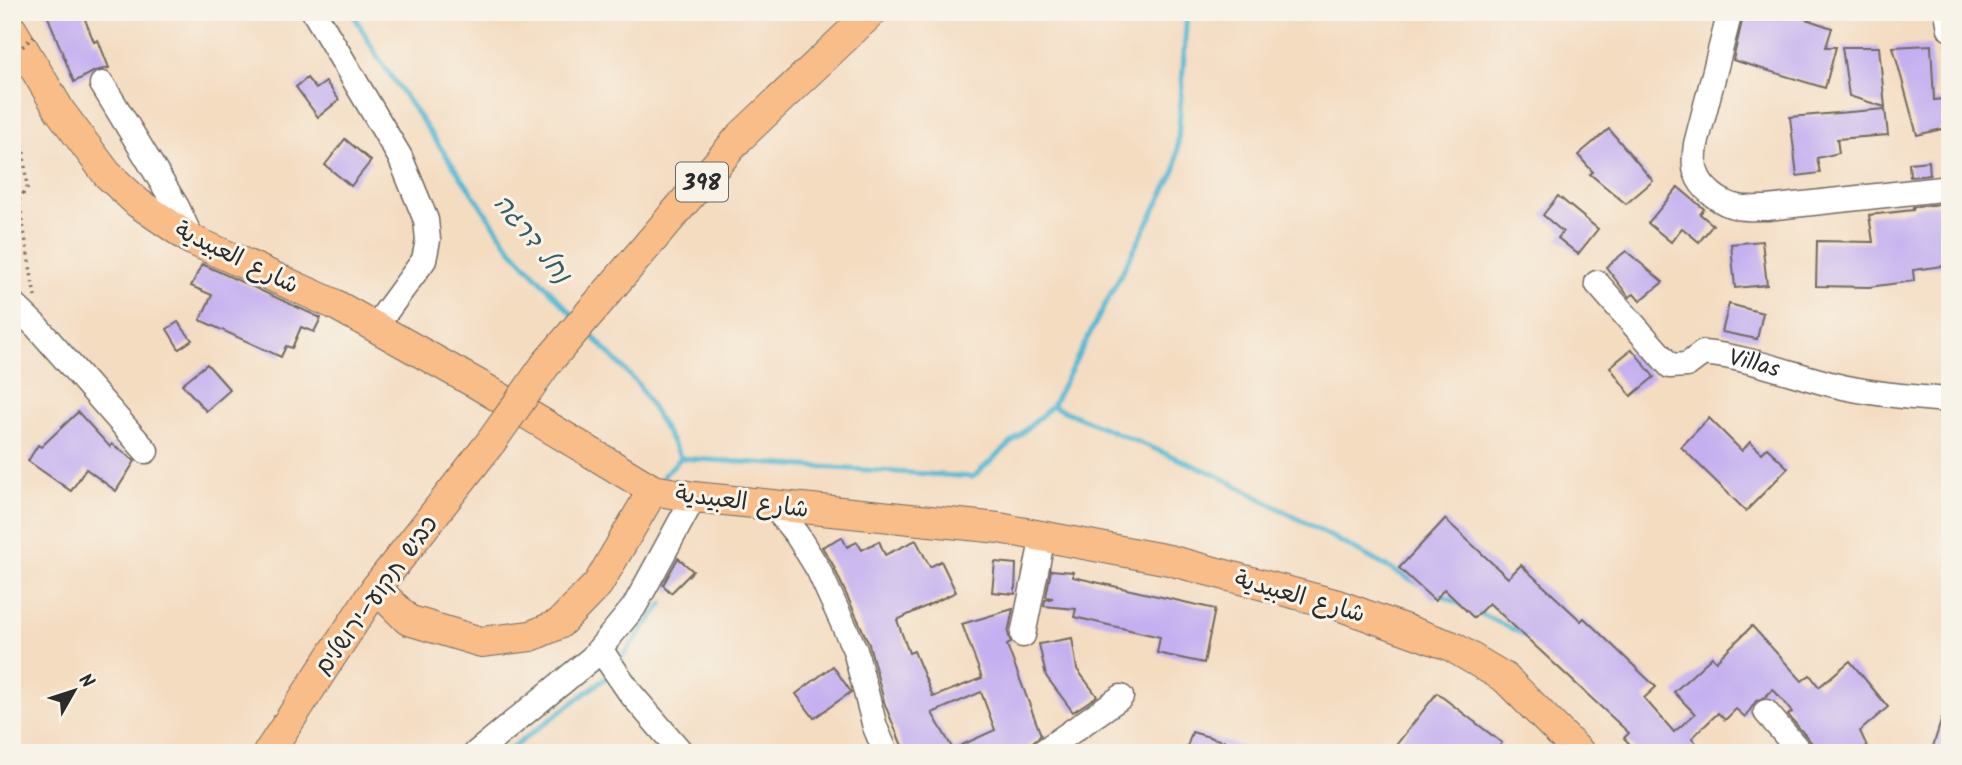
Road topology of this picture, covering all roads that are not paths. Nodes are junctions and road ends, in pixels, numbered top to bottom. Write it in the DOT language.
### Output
graph roads {
  1 [pos="314,12"];
  2 [pos="872,12"];
  3 [pos="1730,12"];
  4 [pos="1947,12"];
  5 [pos="1950,29"];
  6 [pos="23,33"];
  7 [pos="102,84"];
  8 [pos="1950,188"];
  9 [pos="192,240"];
  10 [pos="1597,283"];
  11 [pos="14,311"];
  12 [pos="375,327"];
  13 [pos="1950,400"];
  14 [pos="146,451"];
  15 [pos="653,490"];
  16 [pos="694,497"];
  17 [pos="773,505"];
  18 [pos="1043,536"];
  19 [pos="376,588"];
  20 [pos="1023,635"];
  21 [pos="600,649"];
  22 [pos="1121,697"];
  23 [pos="1766,712"];
  24 [pos="268,753"];
  25 [pos="476,753"];
  26 [pos="682,753"];
  27 [pos="886,753"];
  28 [pos="1041,753"];
  29 [pos="1580,753"];
  30 [pos="1801,753"];
  1 -- 12 [label="street"];
  2 -- 19 [label="main road, כביש תקוע–ירושלים / 398, bridge"];
  3 -- 8 [label="street"];
  4 -- 5 [label="street"];
  6 -- 9 [label="main road, شارع العبيدية"];
  7 -- 9 [label="street"];
  9 -- 12 [label="main road, شارع العبيدية"];
  10 -- 13 [label="street, Villas"];
  11 -- 14 [label="street"];
  12 -- 15 [label="main road, شارع العبيدية"];
  15 -- 16 [label="main road, شارع العبيدية"];
  15 -- 19 [label="main road"];
  16 -- 17 [label="main road, شارع العبيدية"];
  16 -- 21 [label="street"];
  17 -- 18 [label="main road, شارع العبيدية"];
  17 -- 27 [label="street"];
  18 -- 20 [label="street"];
  18 -- 29 [label="main road, شارع العبيدية"];
  19 -- 24 [label="main road, כביש תקוע–ירושלים / 398"];
  21 -- 25 [label="street"];
  21 -- 26 [label="street"];
  22 -- 28 [label="street"];
  23 -- 30 [label="street"];
}
